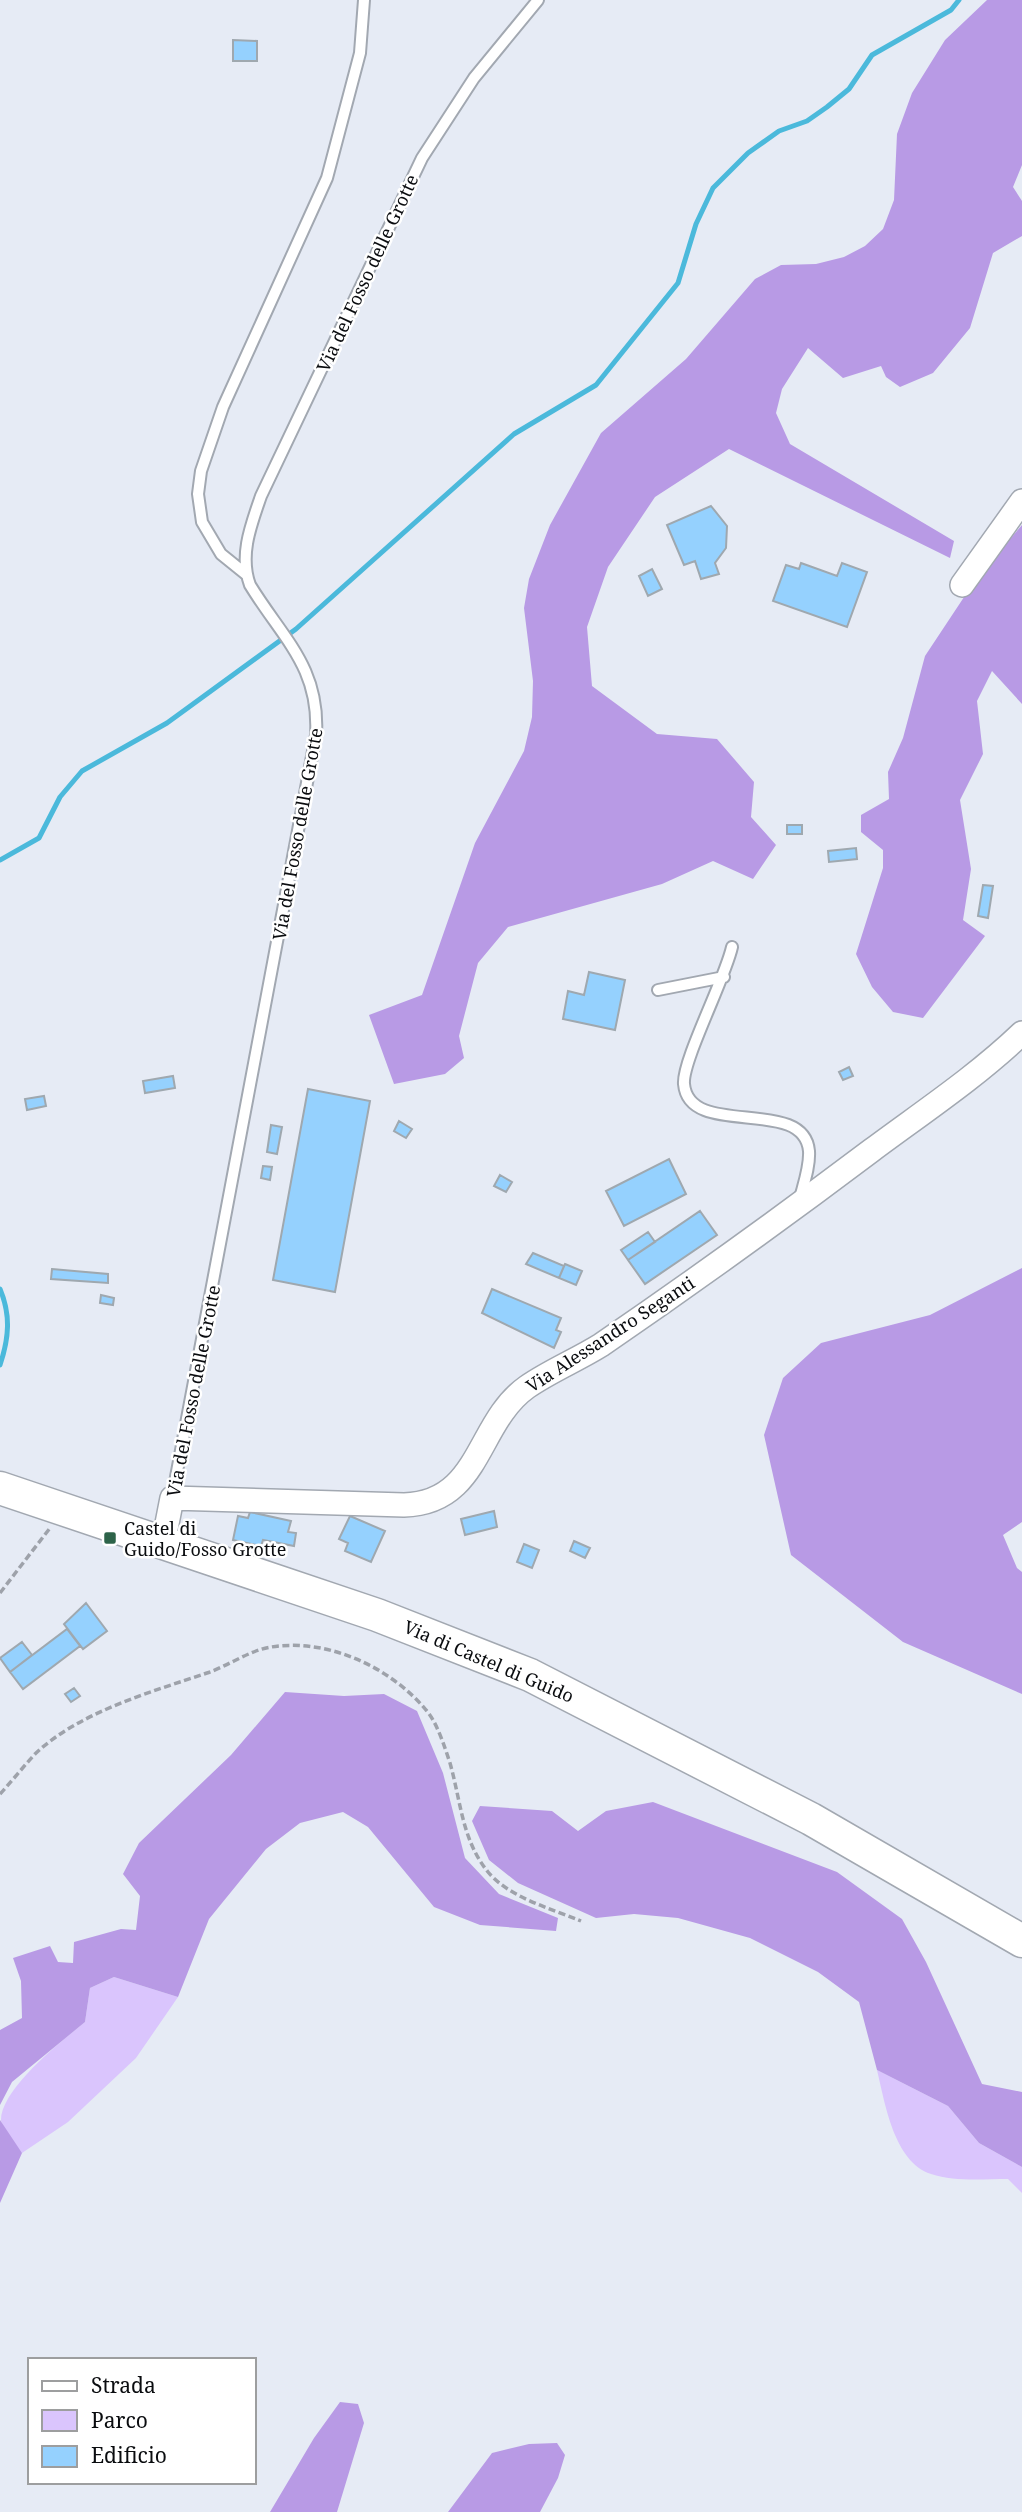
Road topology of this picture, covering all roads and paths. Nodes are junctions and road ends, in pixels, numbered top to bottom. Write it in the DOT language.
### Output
graph roads {
  1 [pos="364,0"];
  2 [pos="538,0"];
  3 [pos="1022,501"];
  4 [pos="247,575"];
  5 [pos="962,585"];
  6 [pos="732,947"];
  7 [pos="724,977"];
  8 [pos="658,990"];
  9 [pos="1022,1033"];
  10 [pos="799,1205"];
  11 [pos="11,1492"];
  12 [pos="172,1498"];
  13 [pos="64,1510"];
  14 [pos="163,1544"];
  15 [pos="0,1593"];
  16 [pos="0,1794"];
  17 [pos="581,1921"];
  18 [pos="1022,1941"];
  1 -- 4 [label="lane"];
  2 -- 4 [label="lane, Via del Fosso delle Grotte"];
  3 -- 5 [label="street"];
  4 -- 12 [label="lane, Via del Fosso delle Grotte"];
  6 -- 7 [label="lane"];
  7 -- 8 [label="lane"];
  7 -- 10 [label="lane"];
  9 -- 10 [label="street, Via Alessandro Seganti"];
  10 -- 12 [label="street, Via Alessandro Seganti"];
  11 -- 13 [label="street, Via di Castel di Guido"];
  12 -- 14 [label="street, Via del Fosso delle Grotte"];
  13 -- 14 [label="street, Via di Castel di Guido"];
  13 -- 15 [label="path"];
  14 -- 18 [label="street, Via di Castel di Guido"];
  16 -- 17 [label="path"];
}
